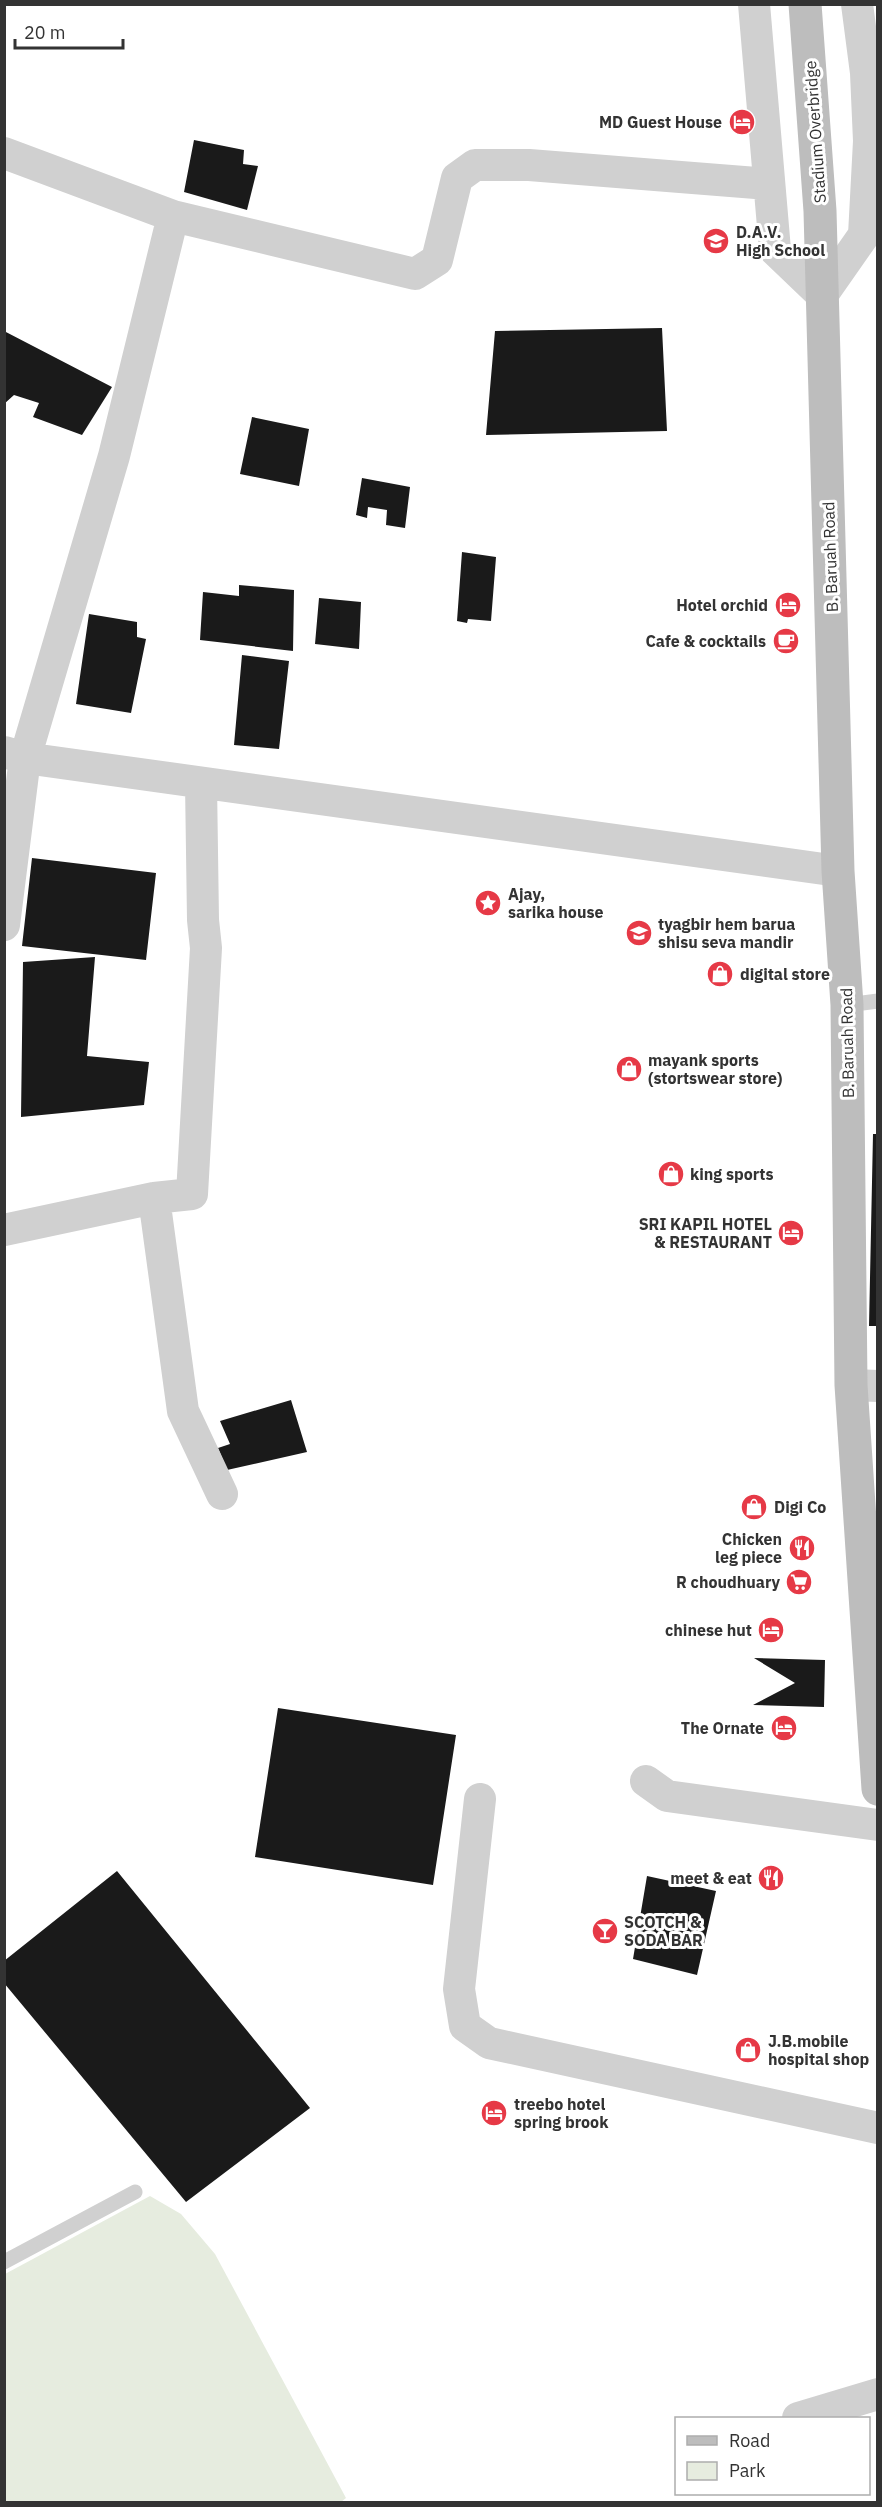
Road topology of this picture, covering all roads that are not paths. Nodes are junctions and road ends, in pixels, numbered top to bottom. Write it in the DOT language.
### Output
graph roads {
  1 [pos="754,4"];
  2 [pos="805,4"];
  3 [pos="857,4"];
  4 [pos="872,72"];
  5 [pos="4,153"];
  6 [pos="770,184"];
  7 [pos="173,216"];
  8 [pos="822,295"];
  9 [pos="15,755"];
  10 [pos="201,783"];
  11 [pos="838,871"];
  12 [pos="4,925"];
  13 [pos="862,1003"];
  14 [pos="154,1198"];
  15 [pos="4,1230"];
  16 [pos="864,1386"];
  17 [pos="222,1494"];
  18 [pos="646,1781"];
  19 [pos="878,1790"];
  20 [pos="480,1799"];
  21 [pos="878,1825"];
  22 [pos="878,2128"];
  23 [pos="135,2192"];
  24 [pos="4,2262"];
  25 [pos="878,2394"];
  26 [pos="801,2417"];
  1 -- 6 [label="street"];
  2 -- 8 [label="main road, Stadium Overbridge"];
  3 -- 4 [label="street"];
  4 -- 8 [label="street"];
  5 -- 7 [label="street"];
  6 -- 7 [label="street"];
  6 -- 8 [label="street"];
  7 -- 9 [label="street"];
  8 -- 11 [label="main road, B. Baruah Road"];
  9 -- 10 [label="street"];
  9 -- 12 [label="street"];
  10 -- 11 [label="street"];
  10 -- 14 [label="street"];
  11 -- 13 [label="main road, B. Baruah Road"];
  13 -- 16 [label="main road, B. Baruah Road"];
  14 -- 15 [label="street"];
  14 -- 17 [label="street"];
  16 -- 19 [label="main road, B. Baruah Road"];
  18 -- 21 [label="street"];
  20 -- 22 [label="street"];
  23 -- 24 [label="lane"];
  25 -- 26 [label="street"];
}
